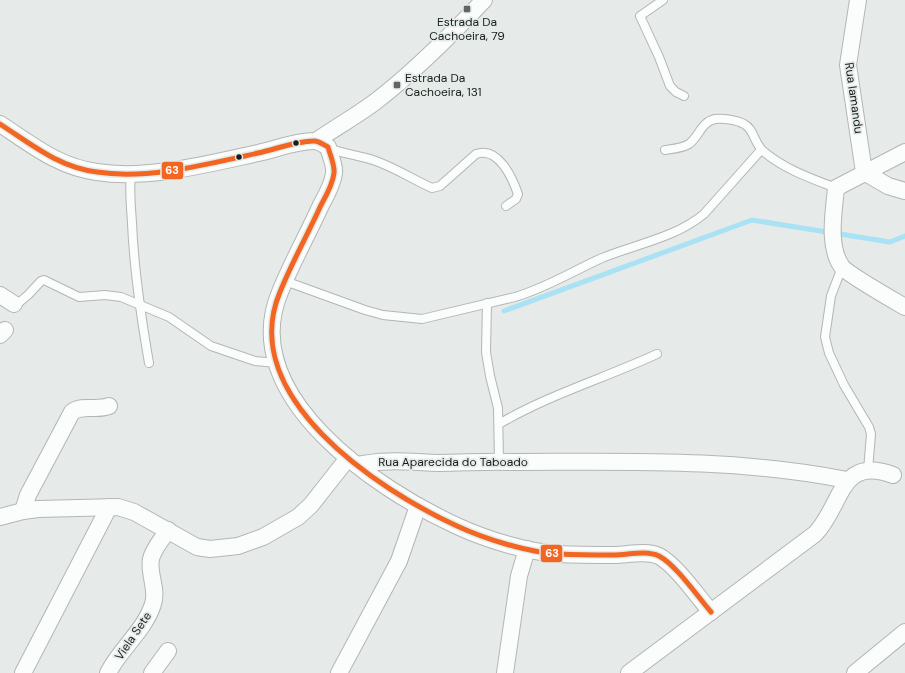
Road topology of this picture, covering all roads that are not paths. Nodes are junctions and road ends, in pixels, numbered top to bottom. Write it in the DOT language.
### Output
graph roads {
  1 [pos="484,0"];
  2 [pos="663,0"];
  3 [pos="858,0"];
  4 [pos="684,96"];
  5 [pos="0,124"];
  6 [pos="322,144"];
  7 [pos="665,150"];
  8 [pos="762,150"];
  9 [pos="905,152"];
  10 [pos="864,172"];
  11 [pos="131,173"];
  12 [pos="836,188"];
  13 [pos="905,191"];
  14 [pos="506,206"];
  15 [pos="842,267"];
  16 [pos="285,281"];
  17 [pos="0,294"];
  18 [pos="487,303"];
  19 [pos="14,304"];
  20 [pos="139,304"];
  21 [pos="904,305"];
  22 [pos="657,354"];
  23 [pos="149,363"];
  24 [pos="276,363"];
  25 [pos="109,406"];
  26 [pos="499,424"];
  27 [pos="499,461"];
  28 [pos="352,462"];
  29 [pos="868,470"];
  30 [pos="893,475"];
  31 [pos="847,480"];
  32 [pos="418,506"];
  33 [pos="109,507"];
  34 [pos="23,511"];
  35 [pos="0,517"];
  36 [pos="168,530"];
  37 [pos="527,549"];
  38 [pos="711,612"];
  39 [pos="904,634"];
  40 [pos="168,651"];
  41 [pos="23,673"];
  42 [pos="108,673"];
  43 [pos="152,673"];
  44 [pos="339,673"];
  45 [pos="505,673"];
  46 [pos="629,673"];
  47 [pos="855,673"];
  1 -- 6 [label="street"];
  2 -- 4 [label="lane"];
  3 -- 10 [label="street, Rua Iamandu"];
  5 -- 11 [label="street"];
  6 -- 11 [label="street"];
  6 -- 14 [label="lane"];
  6 -- 16 [label="street"];
  7 -- 8 [label="lane"];
  8 -- 12 [label="lane"];
  8 -- 18 [label="lane"];
  9 -- 10 [label="street"];
  10 -- 12 [label="street"];
  10 -- 13 [label="street"];
  11 -- 20 [label="lane"];
  12 -- 15 [label="street"];
  15 -- 21 [label="street"];
  15 -- 29 [label="lane"];
  16 -- 18 [label="lane"];
  16 -- 24 [label="street"];
  17 -- 19 [label="street"];
  18 -- 26 [label="lane"];
  19 -- 20 [label="lane"];
  20 -- 23 [label="lane"];
  20 -- 24 [label="lane"];
  22 -- 26 [label="lane"];
  24 -- 28 [label="street"];
  25 -- 34 [label="street"];
  26 -- 27 [label="lane"];
  27 -- 28 [label="street, Rua Aparecida do Taboado"];
  27 -- 31 [label="street, Rua Aparecida do Taboado"];
  28 -- 32 [label="street"];
  28 -- 36 [label="street"];
  29 -- 30 [label="street"];
  29 -- 31 [label="street"];
  31 -- 38 [label="street"];
  32 -- 37 [label="street"];
  32 -- 44 [label="street"];
  33 -- 34 [label="street"];
  33 -- 36 [label="street"];
  33 -- 41 [label="street"];
  34 -- 35 [label="street"];
  36 -- 42 [label="street, Viela Sete"];
  37 -- 38 [label="street"];
  37 -- 45 [label="street"];
  38 -- 46 [label="street"];
  39 -- 47 [label="street"];
  40 -- 43 [label="street"];
}
